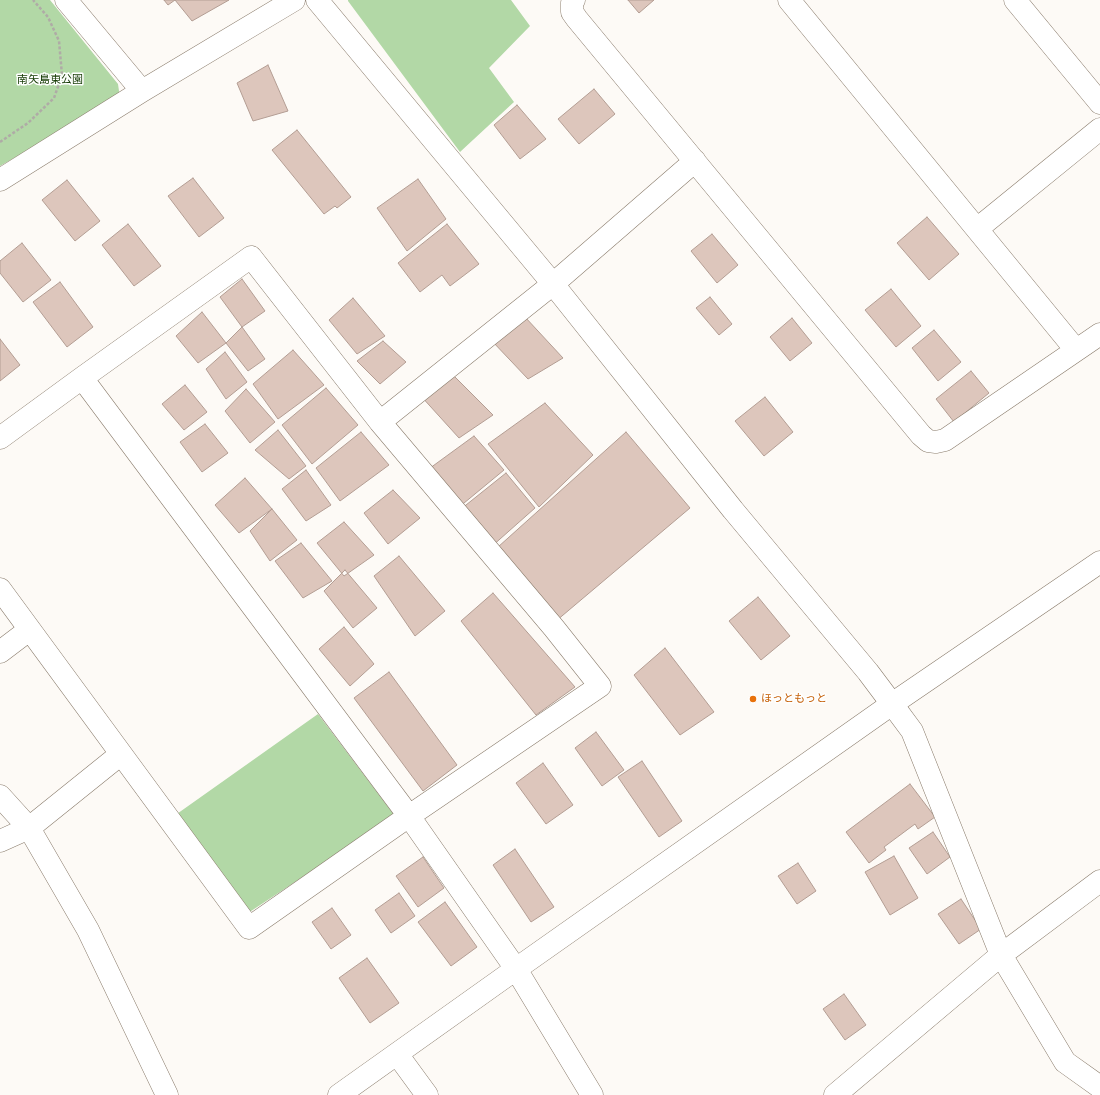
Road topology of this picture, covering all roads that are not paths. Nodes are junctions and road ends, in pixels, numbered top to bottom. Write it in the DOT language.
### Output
graph roads {
  1 [pos="66,0"];
  2 [pos="294,0"];
  3 [pos="317,0"];
  4 [pos="574,0"];
  5 [pos="789,0"];
  6 [pos="1016,0"];
  7 [pos="142,91"];
  8 [pos="1100,103"];
  9 [pos="1100,129"];
  10 [pos="695,161"];
  11 [pos="0,180"];
  12 [pos="977,229"];
  13 [pos="553,284"];
  14 [pos="1100,334"];
  15 [pos="1076,350"];
  16 [pos="82,378"];
  17 [pos="380,422"];
  18 [pos="2,433"];
  19 [pos="1100,562"];
  20 [pos="0,589"];
  21 [pos="30,630"];
  22 [pos="0,652"];
  23 [pos="892,704"];
  24 [pos="121,754"];
  25 [pos="0,796"];
  26 [pos="409,816"];
  27 [pos="29,828"];
  28 [pos="0,841"];
  29 [pos="1100,882"];
  30 [pos="1001,955"];
  31 [pos="516,969"];
  32 [pos="397,1054"];
  33 [pos="1100,1087"];
  34 [pos="166,1095"];
  35 [pos="339,1095"];
  36 [pos="426,1095"];
  37 [pos="592,1095"];
  38 [pos="835,1095"];
  1 -- 7 [label="street"];
  2 -- 7 [label="street"];
  3 -- 13 [label="street"];
  4 -- 10 [label="street"];
  5 -- 12 [label="street"];
  6 -- 8 [label="street"];
  7 -- 11 [label="street"];
  9 -- 12 [label="street"];
  10 -- 13 [label="street"];
  10 -- 15 [label="street"];
  12 -- 15 [label="street"];
  13 -- 17 [label="street"];
  13 -- 23 [label="street"];
  14 -- 15 [label="street"];
  16 -- 17 [label="street"];
  16 -- 18 [label="street"];
  16 -- 26 [label="street"];
  17 -- 26 [label="street"];
  19 -- 23 [label="street"];
  20 -- 21 [label="street"];
  21 -- 22 [label="street"];
  21 -- 24 [label="street"];
  23 -- 30 [label="street"];
  23 -- 31 [label="street"];
  24 -- 26 [label="street"];
  24 -- 27 [label="street"];
  25 -- 27 [label="street"];
  26 -- 31 [label="street"];
  27 -- 28 [label="street"];
  27 -- 34 [label="street"];
  29 -- 30 [label="street"];
  30 -- 33 [label="street"];
  30 -- 38 [label="street"];
  31 -- 32 [label="street"];
  31 -- 37 [label="street"];
  32 -- 35 [label="street"];
  32 -- 36 [label="street"];
}
